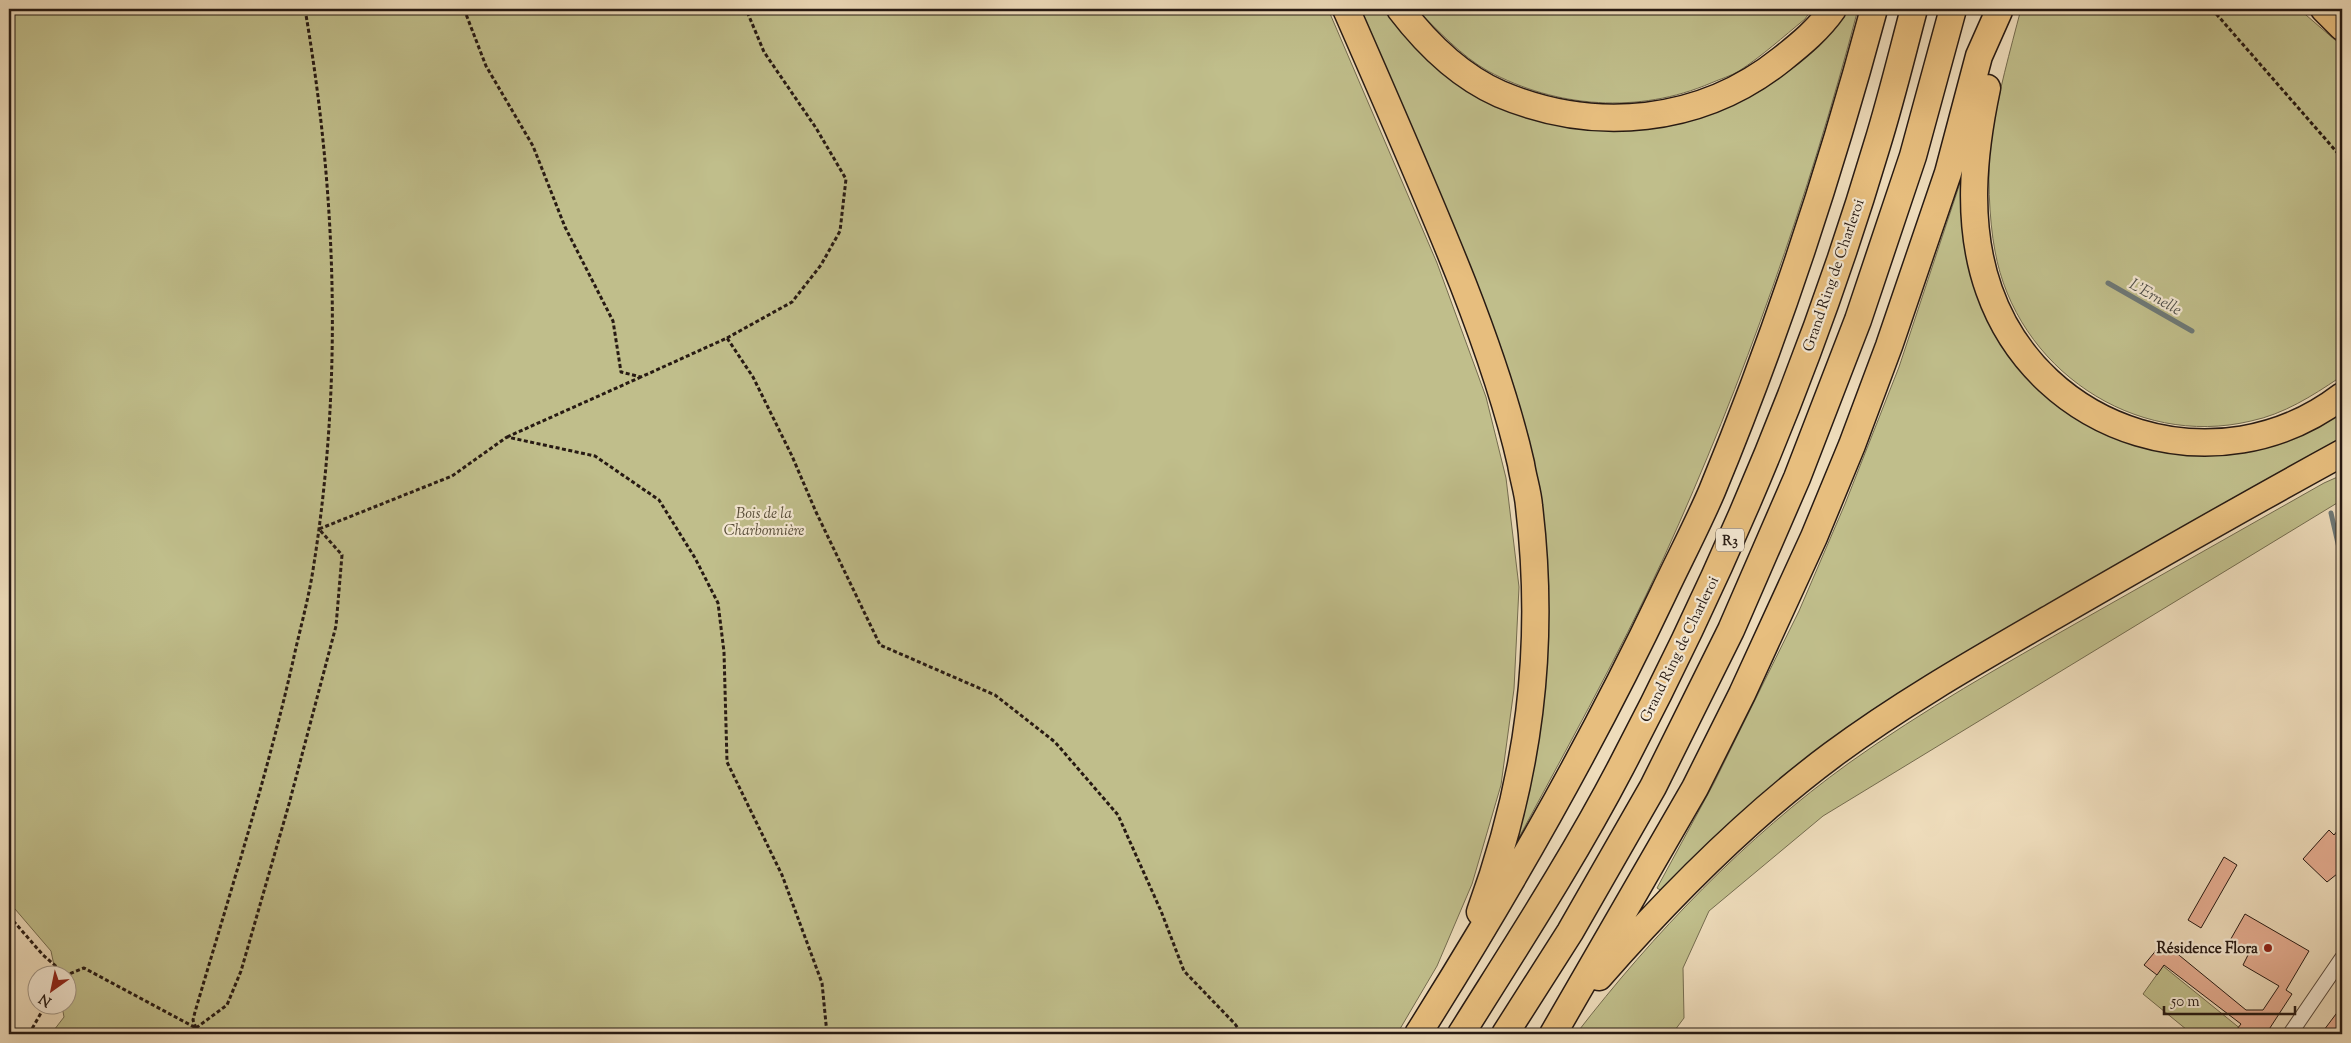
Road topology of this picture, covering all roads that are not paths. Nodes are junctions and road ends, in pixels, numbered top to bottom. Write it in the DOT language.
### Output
graph roads {
  1 [pos="1346,9"];
  2 [pos="1400,9"];
  3 [pos="1833,9"];
  4 [pos="1874,9"];
  5 [pos="1914,9"];
  6 [pos="1952,9"];
  7 [pos="2324,9"];
  8 [pos="2338,9"];
  9 [pos="1999,10"];
  10 [pos="2342,12"];
  11 [pos="2342,27"];
  12 [pos="2342,396"];
  13 [pos="2342,453"];
  14 [pos="2342,958"];
  15 [pos="1460,968"];
  16 [pos="1553,1033"];
  17 [pos="1418,1034"];
  18 [pos="1462,1034"];
  19 [pos="1505,1034"];
  20 [pos="2290,1034"];
  1 -- 15 [label="highway"];
  2 -- 3 [label="highway"];
  4 -- 15 [label="highway"];
  5 -- 18 [label="highway, Grand Ring de Charleroi / R3"];
  6 -- 19 [label="highway, R3"];
  7 -- 11 [label="highway"];
  8 -- 10 [label="highway"];
  9 -- 12 [label="highway"];
  9 -- 16 [label="highway"];
  13 -- 16 [label="highway"];
  14 -- 20 [label="street"];
  15 -- 17 [label="highway"];
}
